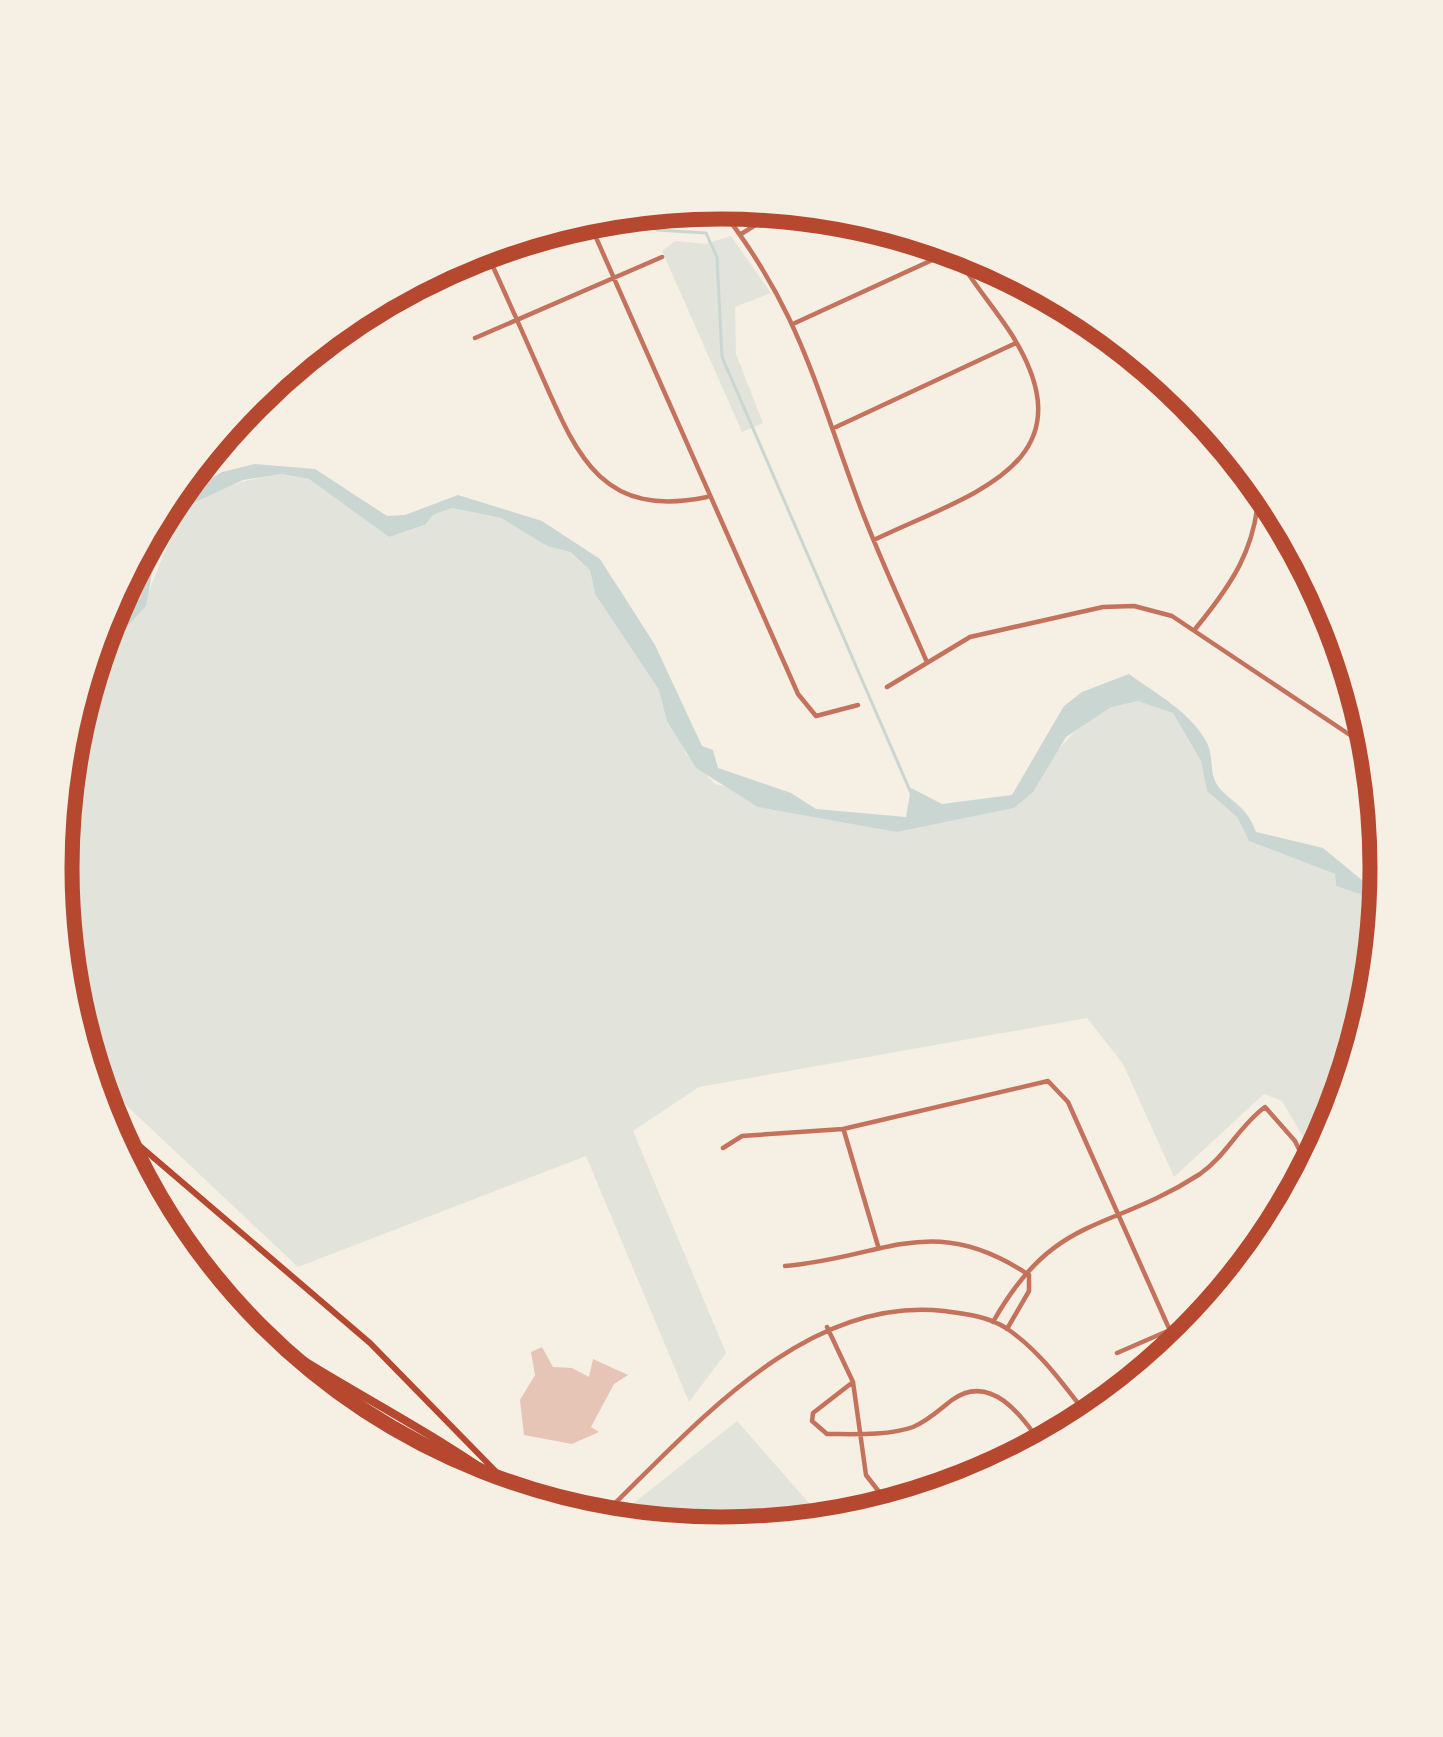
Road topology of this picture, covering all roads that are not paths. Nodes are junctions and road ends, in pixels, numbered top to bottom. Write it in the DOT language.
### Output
graph roads {
  1 [pos="729,219"];
  2 [pos="763,220"];
  3 [pos="593,231"];
  4 [pos="741,234"];
  5 [pos="935,255"];
  6 [pos="662,257"];
  7 [pos="490,261"];
  8 [pos="965,266"];
  9 [pos="613,278"];
  10 [pos="517,320"];
  11 [pos="795,323"];
  12 [pos="475,338"];
  13 [pos="1016,343"];
  14 [pos="835,428"];
  15 [pos="707,497"];
  16 [pos="1257,501"];
  17 [pos="874,540"];
  18 [pos="1194,630"];
  19 [pos="926,661"];
  20 [pos="887,687"];
  21 [pos="858,705"];
  22 [pos="1359,741"];
  23 [pos="843,1129"];
  24 [pos="131,1138"];
  25 [pos="724,1148"];
  26 [pos="1303,1158"];
  27 [pos="1119,1211"];
  28 [pos="878,1246"];
  29 [pos="785,1266"];
  30 [pos="1029,1275"];
  31 [pos="993,1322"];
  32 [pos="827,1327"];
  33 [pos="1007,1329"];
  34 [pos="1170,1330"];
  35 [pos="1173,1336"];
  36 [pos="1117,1353"];
  37 [pos="294,1358"];
  38 [pos="853,1382"];
  39 [pos="1082,1409"];
  40 [pos="859,1433"];
  41 [pos="1036,1436"];
  42 [pos="490,1475"];
  43 [pos="504,1481"];
  44 [pos="884,1498"];
  45 [pos="610,1508"];
  1 -- 4 [label="street"];
  2 -- 4 [label="street"];
  3 -- 9 [label="street"];
  4 -- 11 [label="street"];
  5 -- 11 [label="street"];
  6 -- 9 [label="street"];
  7 -- 10 [label="street"];
  8 -- 13 [label="street"];
  9 -- 10 [label="street"];
  9 -- 15 [label="street"];
  10 -- 12 [label="street"];
  10 -- 15 [label="street"];
  11 -- 14 [label="street"];
  13 -- 14 [label="street"];
  13 -- 17 [label="street"];
  14 -- 17 [label="street"];
  15 -- 21 [label="street"];
  16 -- 18 [label="street"];
  17 -- 19 [label="street"];
  18 -- 19 [label="street"];
  18 -- 22 [label="street"];
  19 -- 20 [label="street"];
  23 -- 25 [label="street"];
  23 -- 27 [label="street"];
  23 -- 28 [label="street"];
  24 -- 43 [label="main road"];
  26 -- 27 [label="street"];
  27 -- 30 [label="street"];
  27 -- 34 [label="street"];
  28 -- 29 [label="street"];
  28 -- 30 [label="street"];
  30 -- 31 [label="street"];
  30 -- 33 [label="street"];
  31 -- 32 [label="street"];
  31 -- 33 [label="street"];
  32 -- 38 [label="street"];
  32 -- 45 [label="street"];
  33 -- 39 [label="street"];
  34 -- 35 [label="street"];
  34 -- 36 [label="street"];
  37 -- 42 [label="highway"];
  38 -- 40 [label="street"];
  38 -- 40 [label="street"];
  40 -- 41 [label="street"];
  40 -- 44 [label="street"];
}
